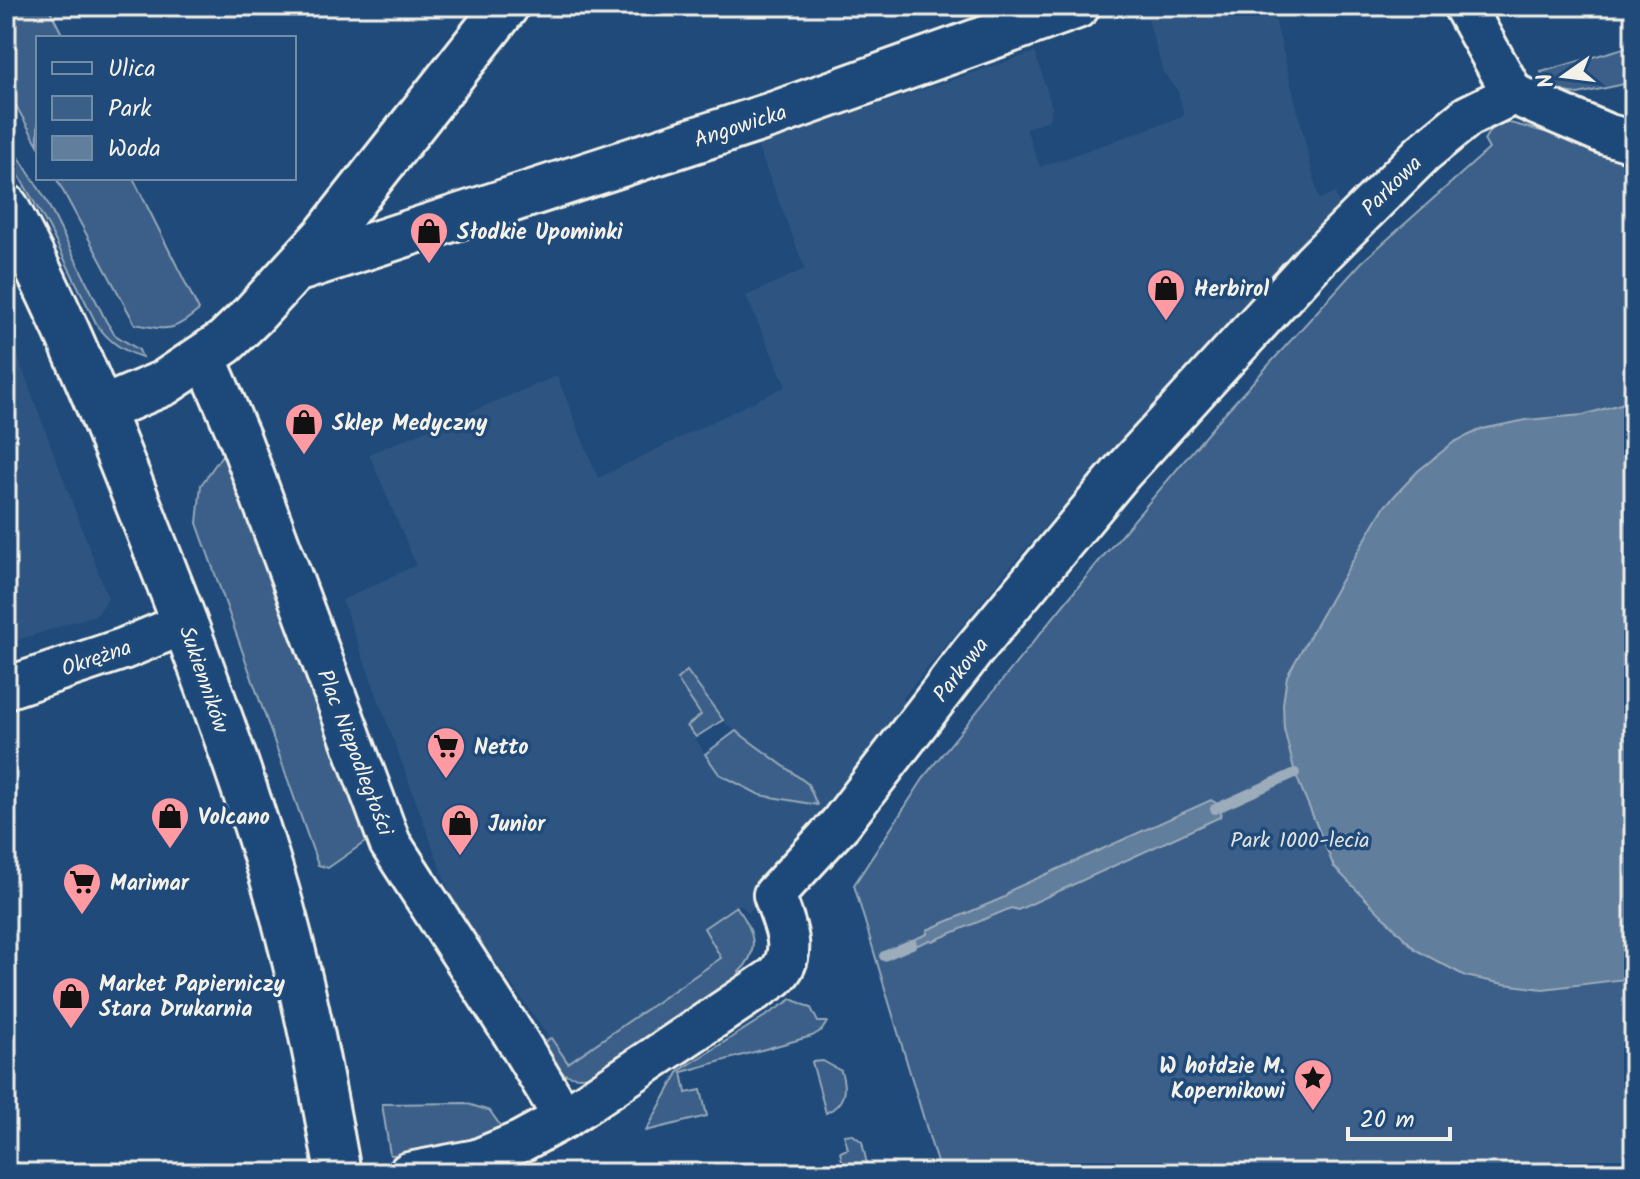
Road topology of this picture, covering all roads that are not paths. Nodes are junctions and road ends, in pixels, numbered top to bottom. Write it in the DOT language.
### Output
graph roads {
  1 [pos="506,6"];
  2 [pos="1077,6"];
  3 [pos="1464,6"];
  4 [pos="1513,94"];
  5 [pos="1634,142"];
  6 [pos="358,195"];
  7 [pos="6,207"];
  8 [pos="401,235"];
  9 [pos="295,270"];
  10 [pos="205,357"];
  11 [pos="103,409"];
  12 [pos="186,623"];
  13 [pos="6,688"];
  14 [pos="564,1118"];
  15 [pos="338,1173"];
  16 [pos="409,1173"];
  1 -- 6 [label="street"];
  2 -- 8 [label="street, Angowicka"];
  3 -- 4 [label="street"];
  4 -- 5 [label="street"];
  4 -- 14 [label="street, Parkowa"];
  6 -- 8 [label="street"];
  6 -- 9 [label="street"];
  7 -- 11 [label="street, Sukienników"];
  8 -- 9 [label="street, Angowicka"];
  9 -- 10 [label="street"];
  10 -- 11 [label="street"];
  10 -- 14 [label="street, Plac Niepodległości"];
  11 -- 12 [label="street, Sukienników"];
  12 -- 13 [label="street, Okrężna"];
  12 -- 15 [label="street, Sukienników"];
  14 -- 16 [label="street, Parkowa"];
}
